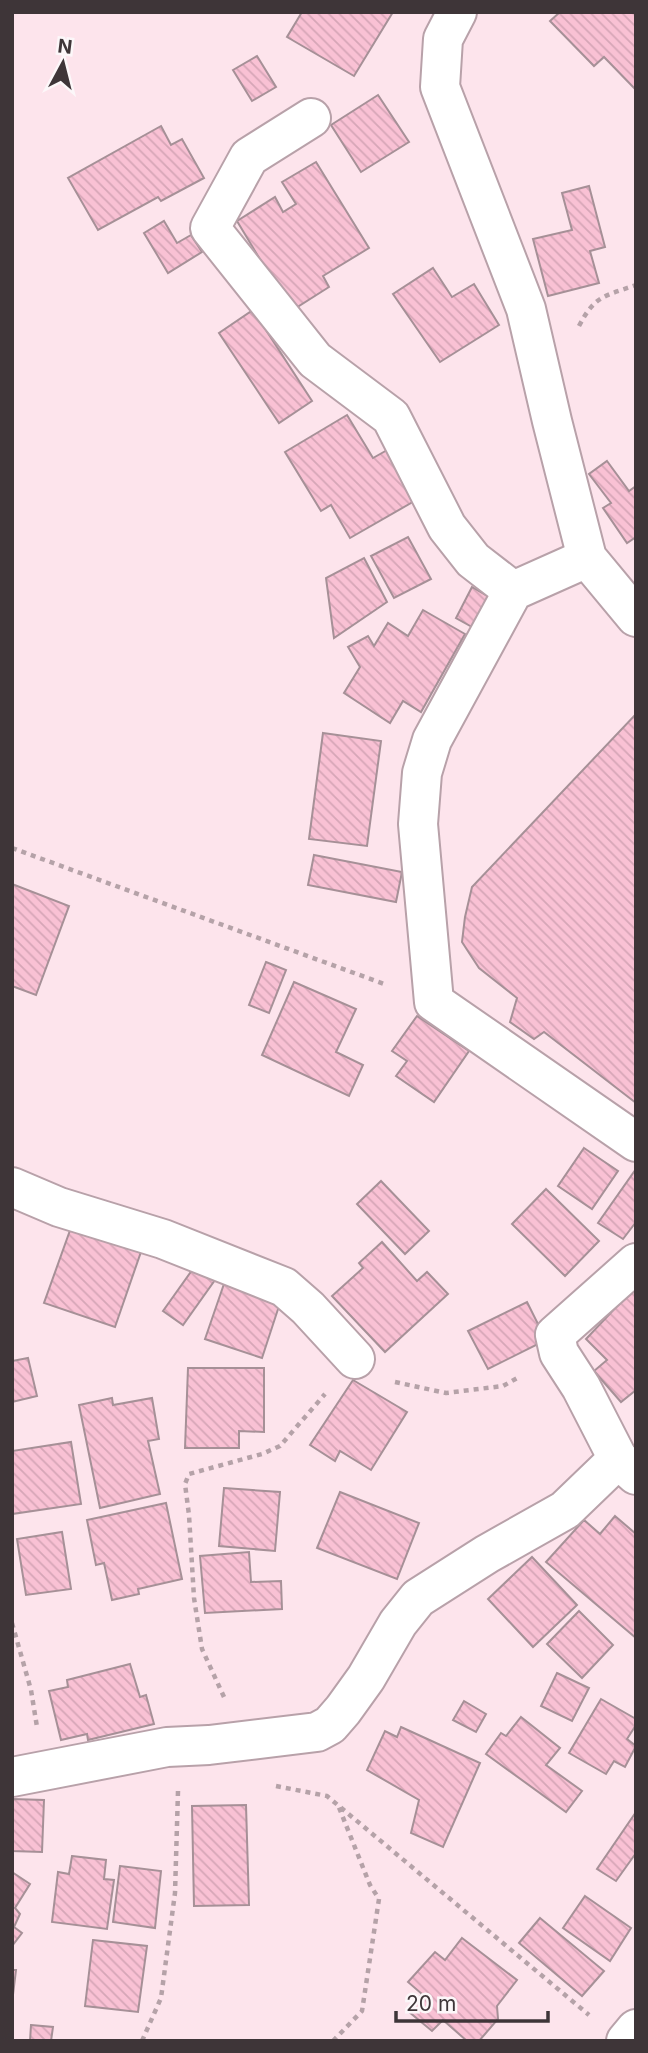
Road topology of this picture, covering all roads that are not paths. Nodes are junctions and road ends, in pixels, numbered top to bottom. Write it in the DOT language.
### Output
graph roads {
  1 [pos="457,12"];
  2 [pos="311,118"];
  3 [pos="587,558"];
  4 [pos="513,591"];
  5 [pos="636,617"];
  6 [pos="636,1142"];
  7 [pos="12,1187"];
  8 [pos="636,1263"];
  9 [pos="355,1359"];
  10 [pos="627,1467"];
  11 [pos="28,1774"];
  12 [pos="636,2029"];
  13 [pos="612,2032"];
  1 -- 3 [label="street"];
  2 -- 4 [label="street"];
  3 -- 4 [label="street"];
  3 -- 5 [label="street"];
  4 -- 6 [label="street"];
  7 -- 9 [label="street"];
  8 -- 10 [label="street"];
  10 -- 11 [label="street"];
  12 -- 13 [label="street"];
}
